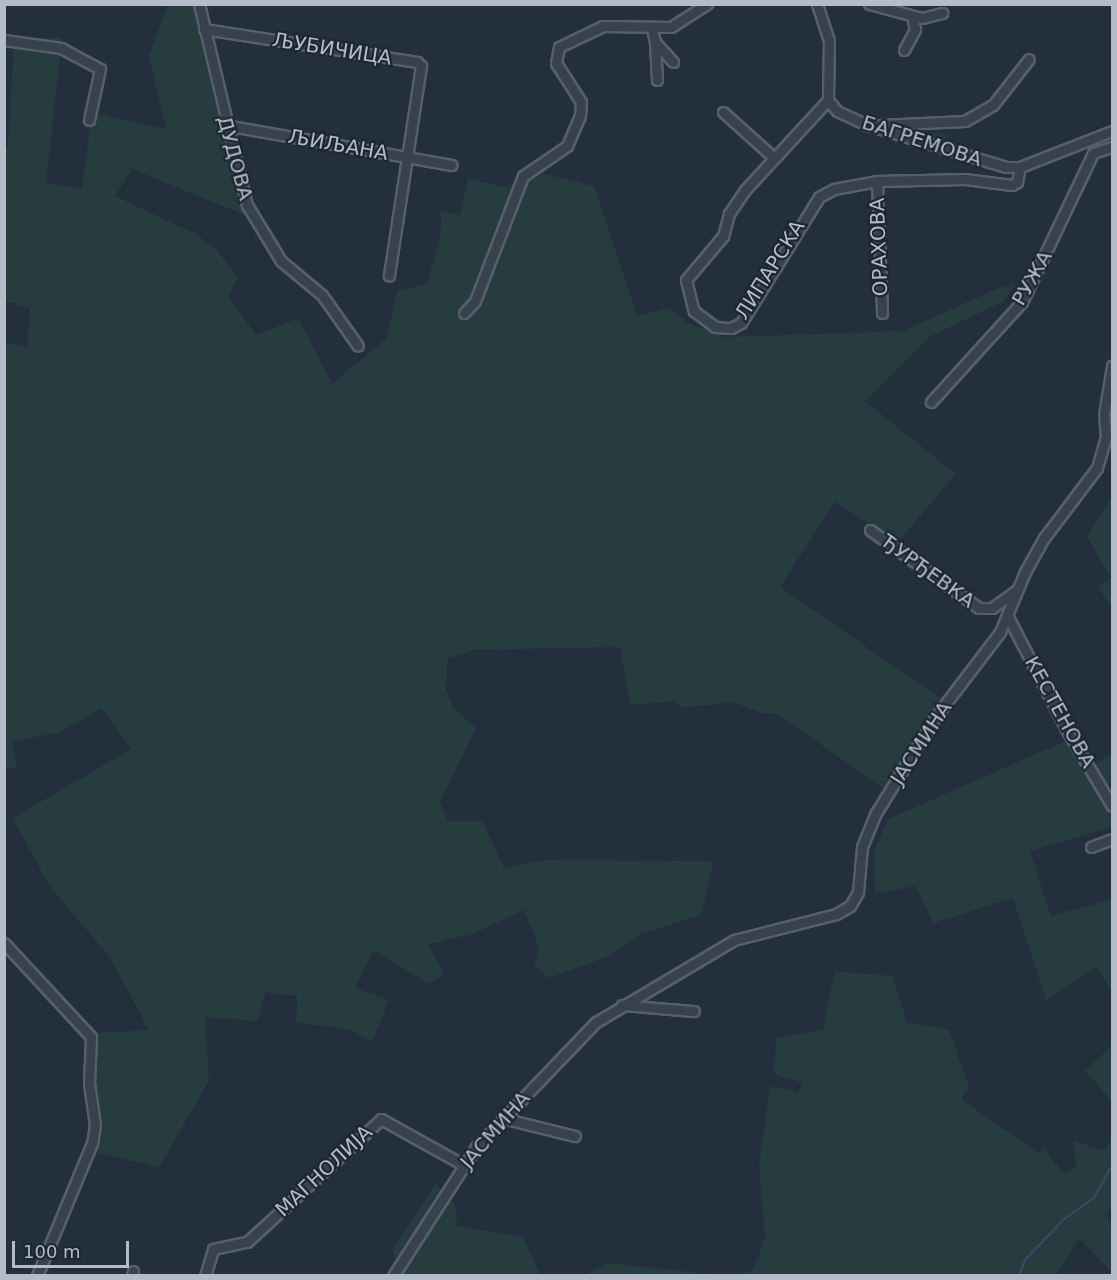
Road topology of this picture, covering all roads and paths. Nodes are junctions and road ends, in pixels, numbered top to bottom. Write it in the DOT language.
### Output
graph roads {
  1 [pos="198,4"];
  2 [pos="707,4"];
  3 [pos="817,4"];
  4 [pos="869,4"];
  5 [pos="942,13"];
  6 [pos="912,16"];
  7 [pos="652,28"];
  8 [pos="204,29"];
  9 [pos="4,40"];
  10 [pos="655,42"];
  11 [pos="904,50"];
  12 [pos="1029,59"];
  13 [pos="673,62"];
  14 [pos="657,80"];
  15 [pos="828,100"];
  16 [pos="723,111"];
  17 [pos="89,120"];
  18 [pos="867,124"];
  19 [pos="225,125"];
  20 [pos="1112,128"];
  21 [pos="1113,147"];
  22 [pos="408,157"];
  23 [pos="774,158"];
  24 [pos="451,165"];
  25 [pos="1020,167"];
  26 [pos="877,181"];
  27 [pos="389,276"];
  28 [pos="464,312"];
  29 [pos="882,313"];
  30 [pos="358,346"];
  31 [pos="1113,366"];
  32 [pos="931,402"];
  33 [pos="1109,441"];
  34 [pos="870,530"];
  35 [pos="1017,590"];
  36 [pos="1008,617"];
  37 [pos="1113,806"];
  38 [pos="1113,839"];
  39 [pos="1091,847"];
  40 [pos="4,943"];
  41 [pos="622,1005"];
  42 [pos="694,1011"];
  43 [pos="502,1118"];
  44 [pos="574,1136"];
  45 [pos="462,1164"];
  46 [pos="37,1275"];
  47 [pos="205,1275"];
  48 [pos="393,1275"];
  1 -- 8 [label="street, ДУДОВА"];
  2 -- 7 [label="street"];
  3 -- 15 [label="street"];
  4 -- 6 [label="street"];
  5 -- 6 [label="street"];
  6 -- 11 [label="street"];
  7 -- 10 [label="street"];
  7 -- 28 [label="street"];
  8 -- 19 [label="street, ДУДОВА"];
  8 -- 22 [label="street, ЉУБИЧИЦА"];
  9 -- 17 [label="street"];
  10 -- 13 [label="street"];
  10 -- 14 [label="street"];
  12 -- 18 [label="street"];
  15 -- 18 [label="street, БАГРЕМОВА"];
  15 -- 23 [label="street, ЛИПАРСКА"];
  16 -- 23 [label="street"];
  18 -- 25 [label="street, БАГРЕМОВА"];
  19 -- 22 [label="street, ЉИЉАНА"];
  19 -- 30 [label="street, ДУДОВА"];
  20 -- 25 [label="street"];
  21 -- 32 [label="street, РУЖА"];
  22 -- 24 [label="street, ЉИЉАНА"];
  22 -- 27 [label="street"];
  23 -- 26 [label="street, ЛИПАРСКА"];
  25 -- 26 [label="street, ЛИПАРСКА"];
  26 -- 29 [label="street, ОРАХОВА"];
  31 -- 33 [label="street, ЈАСМИНА"];
  33 -- 35 [label="street, ЈАСМИНА"];
  34 -- 35 [label="street, ЂУРЂЕВКА"];
  35 -- 36 [label="street, ЈАСМИНА"];
  36 -- 37 [label="street, КЕСТЕНОВА"];
  36 -- 41 [label="street, ЈАСМИНА"];
  38 -- 39 [label="street"];
  40 -- 46 [label="street"];
  41 -- 42 [label="street"];
  41 -- 43 [label="street, ЈАСМИНА"];
  43 -- 44 [label="street"];
  43 -- 45 [label="street, ЈАСМИНА"];
  45 -- 47 [label="street, МАГНОЛИЈА"];
  45 -- 48 [label="street, ЈАСМИНА"];
}
